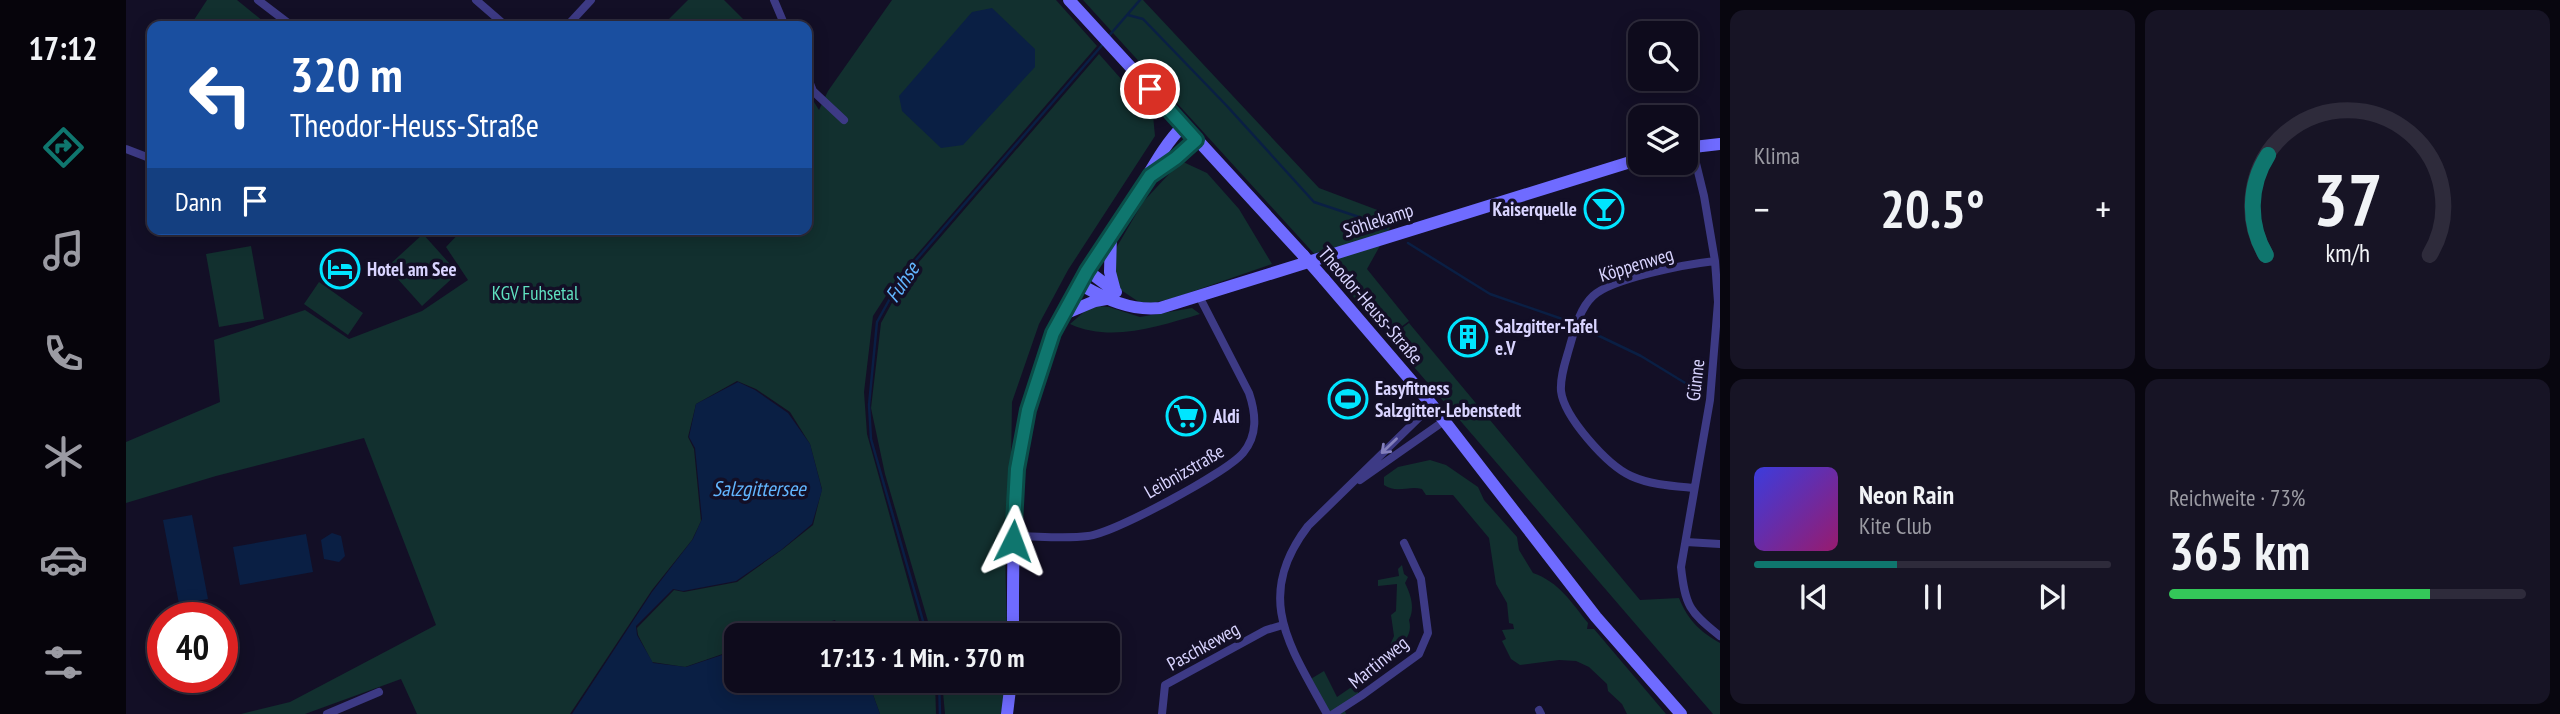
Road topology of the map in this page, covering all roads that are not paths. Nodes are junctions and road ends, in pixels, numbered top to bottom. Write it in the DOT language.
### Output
graph roads {
  1 [pos="258,0"];
  2 [pos="476,0"];
  3 [pos="591,0"];
  4 [pos="775,0"];
  5 [pos="1069,0"];
  6 [pos="285,21"];
  7 [pos="500,21"];
  8 [pos="572,21"];
  9 [pos="783,21"];
  10 [pos="812,88"];
  11 [pos="844,120"];
  12 [pos="1183,126"];
  13 [pos="1196,140"];
  14 [pos="1720,144"];
  15 [pos="1698,147"];
  16 [pos="126,149"];
  17 [pos="147,157"];
  18 [pos="1628,163"];
  19 [pos="1697,175"];
  20 [pos="1150,176"];
  21 [pos="1111,233"];
  22 [pos="1715,261"];
  23 [pos="1087,271"];
  24 [pos="1080,285"];
  25 [pos="1111,295"];
  26 [pos="1199,296"];
  27 [pos="1063,314"];
  28 [pos="1432,405"];
  29 [pos="1444,421"];
  30 [pos="1349,487"];
  31 [pos="1694,488"];
  32 [pos="1013,536"];
  33 [pos="1686,542"];
  34 [pos="1404,543"];
  35 [pos="1720,544"];
  36 [pos="1013,623"];
  37 [pos="1283,625"];
  38 [pos="1720,636"];
  39 [pos="379,692"];
  40 [pos="1010,693"];
  41 [pos="327,714"];
  42 [pos="1007,714"];
  43 [pos="1162,714"];
  44 [pos="1327,714"];
  45 [pos="1333,714"];
  46 [pos="1681,714"];
  1 -- 6 [label="street"];
  2 -- 7 [label="street"];
  3 -- 8 [label="street"];
  4 -- 9 [label="street"];
  5 -- 12 [label="street, Theodor-Heuss-Straße"];
  10 -- 11 [label="street"];
  12 -- 13 [label="street, Theodor-Heuss-Straße"];
  12 -- 20 [label="street"];
  13 -- 20 [label="street"];
  13 -- 28 [label="street, Theodor-Heuss-Straße, bridge"];
  14 -- 15 [label="street"];
  16 -- 17 [label="street"];
  18 -- 26 [label="street, Söhlekamp"];
  19 -- 22 [label="street, Günne"];
  20 -- 21 [label="street"];
  21 -- 23 [label="street"];
  21 -- 25 [label="street"];
  22 -- 31 [label="street, Günne"];
  22 -- 31 [label="street, Köppenweg"];
  23 -- 24 [label="street"];
  23 -- 25 [label="street"];
  24 -- 25 [label="street, Söhlekamp"];
  24 -- 27 [label="street"];
  25 -- 26 [label="street, Söhlekamp"];
  25 -- 27 [label="street"];
  26 -- 32 [label="street, Leibnizstraße"];
  27 -- 32 [label="street"];
  28 -- 29 [label="street, Theodor-Heuss-Straße"];
  28 -- 30 [label="street, one-way"];
  29 -- 30 [label="street"];
  29 -- 46 [label="street, Theodor-Heuss-Straße"];
  30 -- 37 [label="street"];
  31 -- 33 [label="street, Günne"];
  32 -- 36 [label="street"];
  33 -- 35 [label="street"];
  33 -- 38 [label="street, Günne"];
  34 -- 45 [label="street, Martinweg"];
  37 -- 43 [label="street, Paschkeweg"];
  37 -- 44 [label="street"];
  39 -- 41 [label="street"];
  40 -- 42 [label="street"];
}
